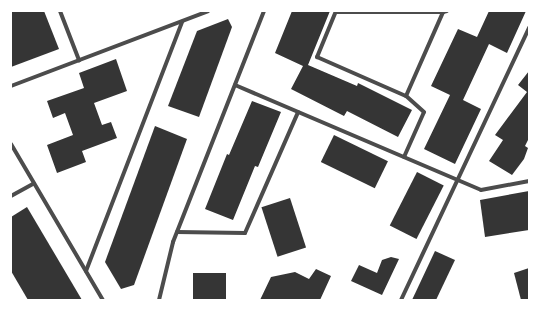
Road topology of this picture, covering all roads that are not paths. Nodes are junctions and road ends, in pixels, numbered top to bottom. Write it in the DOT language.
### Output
graph roads {
  1 [pos="60,11"];
  2 [pos="208,11"];
  3 [pos="264,11"];
  4 [pos="336,11"];
  5 [pos="445,11"];
  6 [pos="182,22"];
  7 [pos="529,28"];
  8 [pos="79,60"];
  9 [pos="11,86"];
  10 [pos="235,86"];
  11 [pos="406,96"];
  12 [pos="298,112"];
  13 [pos="11,144"];
  14 [pos="404,157"];
  15 [pos="458,180"];
  16 [pos="34,182"];
  17 [pos="529,182"];
  18 [pos="11,196"];
  19 [pos="177,232"];
  20 [pos="86,271"];
  21 [pos="103,300"];
  22 [pos="159,300"];
  23 [pos="401,300"];
  1 -- 8 [label="street"];
  2 -- 6 [label="street"];
  3 -- 10 [label="street"];
  4 -- 5 [label="street"];
  4 -- 11 [label="street"];
  5 -- 11 [label="street"];
  6 -- 8 [label="street"];
  6 -- 20 [label="street"];
  7 -- 15 [label="street"];
  8 -- 9 [label="street"];
  10 -- 12 [label="street"];
  10 -- 19 [label="street"];
  11 -- 14 [label="street"];
  12 -- 14 [label="street"];
  12 -- 19 [label="street"];
  13 -- 16 [label="street"];
  14 -- 15 [label="street"];
  15 -- 17 [label="street"];
  15 -- 23 [label="street"];
  16 -- 18 [label="street"];
  16 -- 20 [label="street"];
  19 -- 22 [label="street"];
  20 -- 21 [label="street"];
}
